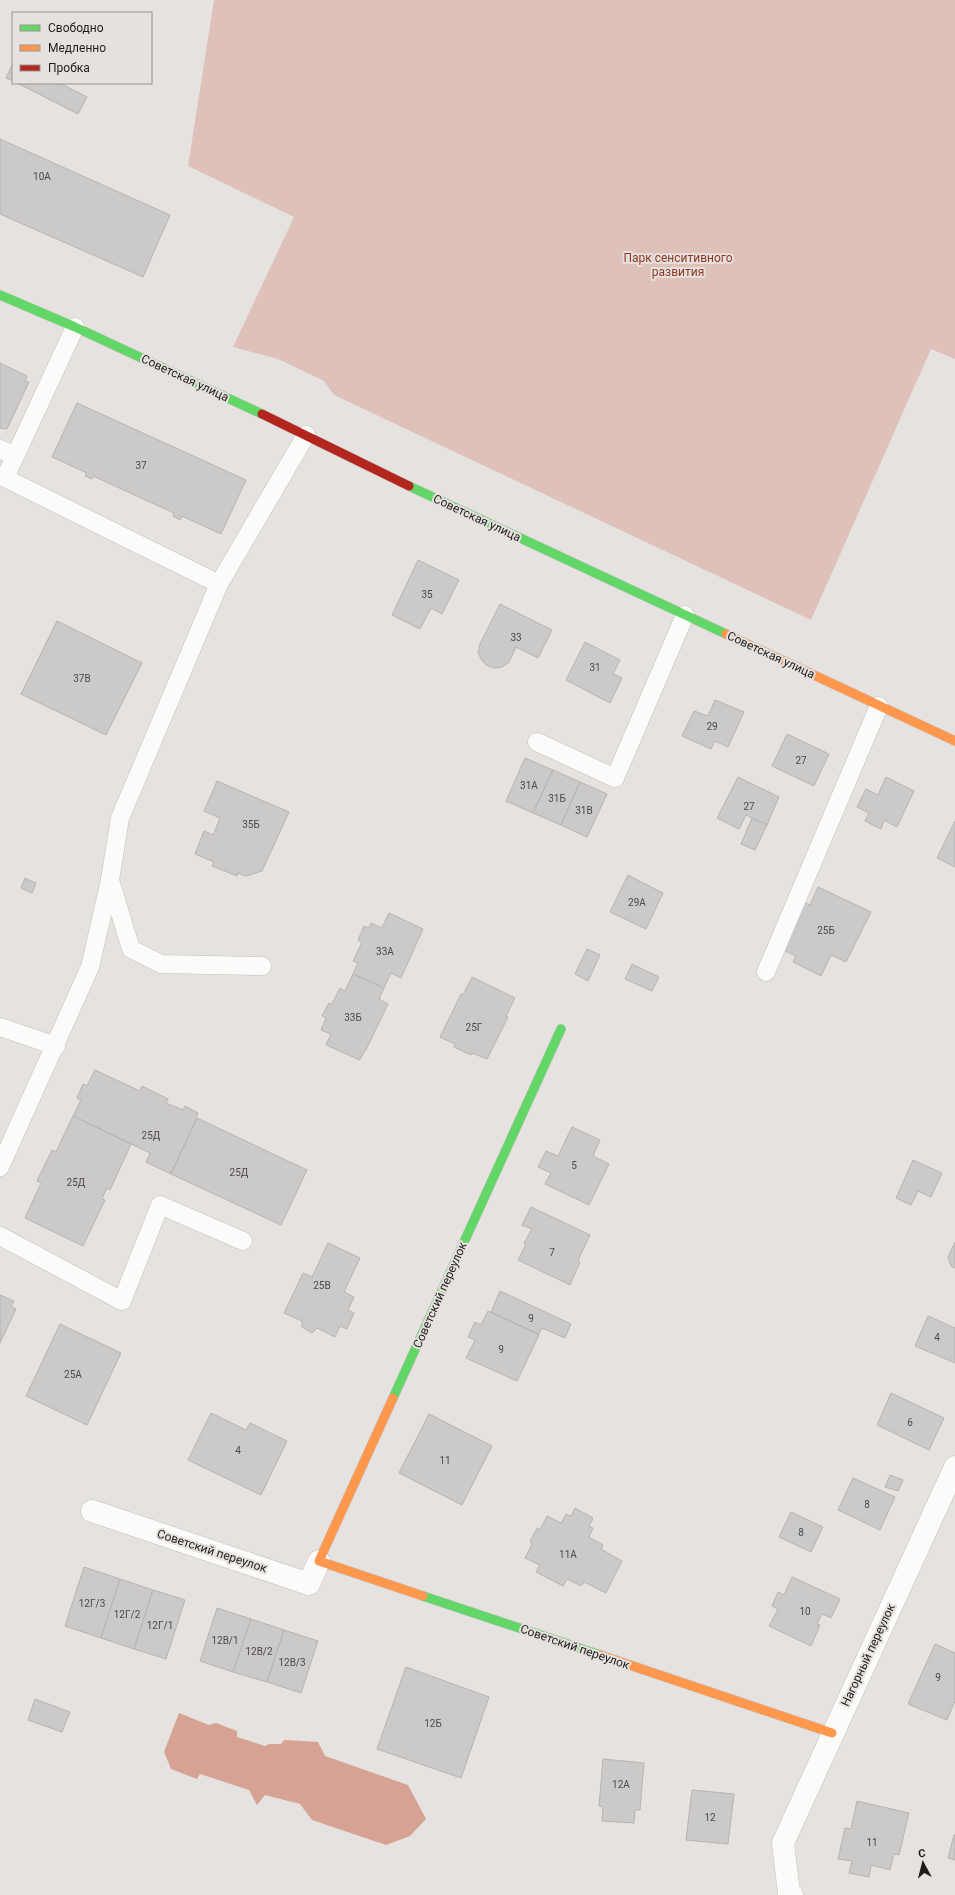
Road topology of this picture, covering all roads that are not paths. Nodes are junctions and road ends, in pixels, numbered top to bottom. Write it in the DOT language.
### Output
graph roads {
  1 [pos="0,295"];
  2 [pos="75,327"];
  3 [pos="306,435"];
  4 [pos="8,453"];
  5 [pos="218,584"];
  6 [pos="685,615"];
  7 [pos="879,706"];
  8 [pos="955,741"];
  9 [pos="537,742"];
  10 [pos="110,880"];
  11 [pos="262,966"];
  12 [pos="766,972"];
  13 [pos="0,1027"];
  14 [pos="561,1029"];
  15 [pos="56,1046"];
  16 [pos="0,1167"];
  17 [pos="0,1236"];
  18 [pos="243,1241"];
  19 [pos="955,1467"];
  20 [pos="92,1511"];
  21 [pos="319,1561"];
  22 [pos="832,1733"];
  23 [pos="792,1895"];
  1 -- 2 [label="street, Советская улица"];
  2 -- 3 [label="street, Советская улица"];
  2 -- 4 [label="lane"];
  3 -- 5 [label="lane"];
  3 -- 6 [label="street, Советская улица"];
  4 -- 5 [label="lane"];
  5 -- 10 [label="lane"];
  6 -- 7 [label="street, Советская улица"];
  6 -- 9 [label="lane"];
  7 -- 8 [label="street, Советская улица"];
  7 -- 12 [label="lane"];
  10 -- 11 [label="lane"];
  10 -- 15 [label="lane"];
  13 -- 15 [label="lane"];
  14 -- 21 [label="street, Советский переулок"];
  15 -- 16 [label="lane"];
  17 -- 18 [label="lane"];
  19 -- 22 [label="street, Нагорный переулок"];
  20 -- 21 [label="street, Советский переулок"];
  21 -- 22 [label="street, Советский переулок"];
  22 -- 23 [label="street, Нагорный переулок"];
}
